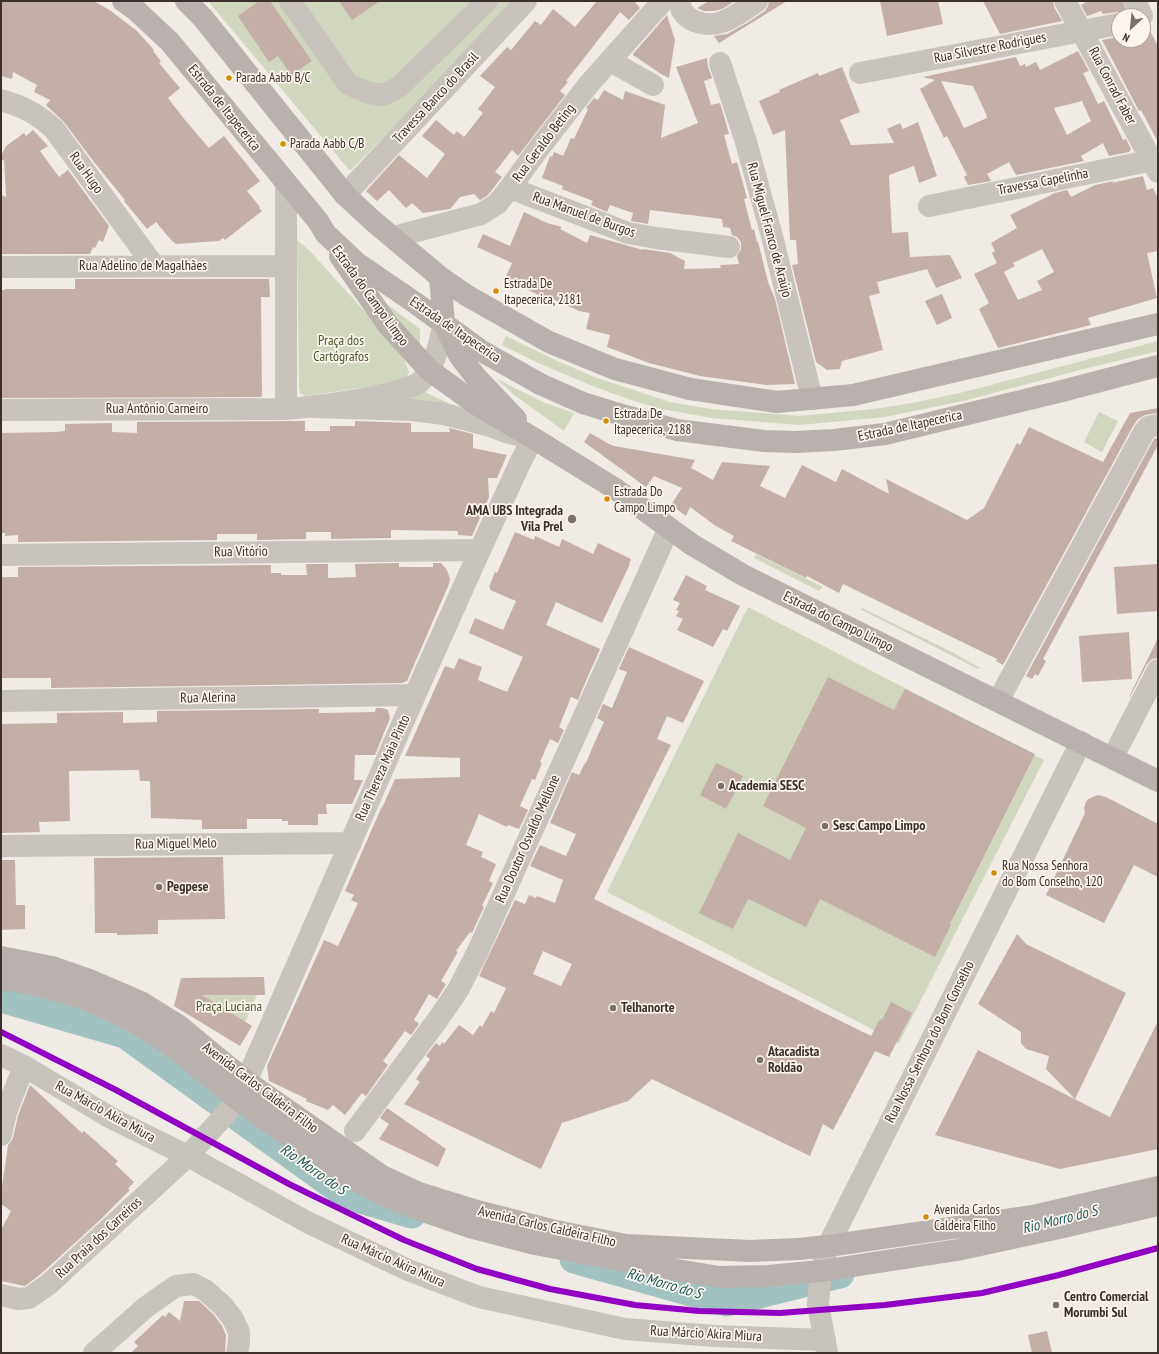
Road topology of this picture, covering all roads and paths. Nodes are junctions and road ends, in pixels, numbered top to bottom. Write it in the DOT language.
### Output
graph roads {
  1 [pos="124,1"];
  2 [pos="186,1"];
  3 [pos="290,1"];
  4 [pos="487,1"];
  5 [pos="526,1"];
  6 [pos="663,1"];
  7 [pos="680,1"];
  8 [pos="757,1"];
  9 [pos="1065,1"];
  10 [pos="1111,26"];
  11 [pos="1082,31"];
  12 [pos="610,61"];
  13 [pos="720,63"];
  14 [pos="860,73"];
  15 [pos="653,84"];
  16 [pos="1,100"];
  17 [pos="1156,164"];
  18 [pos="286,183"];
  19 [pos="510,188"];
  20 [pos="345,195"];
  21 [pos="929,206"];
  22 [pos="326,234"];
  23 [pos="394,237"];
  24 [pos="729,246"];
  25 [pos="154,266"];
  26 [pos="285,266"];
  27 [pos="1,267"];
  28 [pos="440,277"];
  29 [pos="444,324"];
  30 [pos="1158,324"];
  31 [pos="1158,366"];
  32 [pos="430,370"];
  33 [pos="812,399"];
  34 [pos="312,407"];
  35 [pos="286,409"];
  36 [pos="1,410"];
  37 [pos="1158,425"];
  38 [pos="533,438"];
  39 [pos="669,528"];
  40 [pos="480,550"];
  41 [pos="1,555"];
  42 [pos="1158,670"];
  43 [pos="415,695"];
  44 [pos="1,701"];
  45 [pos="998,701"];
  46 [pos="1081,742"];
  47 [pos="1113,758"];
  48 [pos="1158,781"];
  49 [pos="351,843"];
  50 [pos="1,846"];
  51 [pos="1,957"];
  52 [pos="1,979"];
  53 [pos="1,1055"];
  54 [pos="24,1066"];
  55 [pos="242,1090"];
  56 [pos="355,1131"];
  57 [pos="1,1135"];
  58 [pos="188,1156"];
  59 [pos="1158,1187"];
  60 [pos="1158,1205"];
  61 [pos="828,1246"];
  62 [pos="821,1271"];
  63 [pos="1,1295"];
  64 [pos="826,1347"];
  65 [pos="94,1353"];
  66 [pos="237,1353"];
  1 -- 18 [label="main road, Estrada de Itapecerica"];
  2 -- 20 [label="main road"];
  3 -- 4 [label="street"];
  5 -- 20 [label="street, Travessa Banco do Brasil"];
  6 -- 12 [label="street, Rua Geraldo Beting"];
  7 -- 8 [label="street"];
  9 -- 11 [label="street, Rua Conrad Faber"];
  10 -- 11 [label="street, Rua Silvestre Rodrigues"];
  11 -- 14 [label="street, Rua Silvestre Rodrigues"];
  11 -- 17 [label="street, Rua Conrad Faber"];
  12 -- 15 [label="street"];
  12 -- 19 [label="street, Rua Geraldo Beting"];
  13 -- 33 [label="street, Rua Miguel Franco de Araújo"];
  16 -- 25 [label="street, Rua Hugo"];
  17 -- 21 [label="street, Travessa Capelinha"];
  18 -- 22 [label="main road, Estrada de Itapecerica"];
  18 -- 26 [label="street"];
  19 -- 23 [label="street, Rua Geraldo Beting"];
  19 -- 24 [label="street, Rua Manuel de Burgos"];
  20 -- 23 [label="main road"];
  22 -- 29 [label="main road, Estrada de Itapecerica"];
  22 -- 32 [label="main road, Estrada do Campo Limpo"];
  23 -- 28 [label="main road"];
  25 -- 26 [label="street, Rua Adelino de Magalhães"];
  25 -- 27 [label="street, Rua Adelino de Magalhães"];
  26 -- 35 [label="street"];
  28 -- 29 [label="main road, Estrada do Campo Limpo"];
  28 -- 33 [label="main road"];
  29 -- 31 [label="main road, Estrada de Itapecerica"];
  29 -- 32 [label="street, Rua Antônio Carneiro"];
  29 -- 38 [label="main road, Estrada do Campo Limpo"];
  30 -- 33 [label="main road"];
  32 -- 34 [label="street, Rua Antônio Carneiro"];
  32 -- 38 [label="main road, Estrada do Campo Limpo"];
  34 -- 35 [label="street, Rua Antônio Carneiro"];
  34 -- 38 [label="street, Rua Antônio Carneiro"];
  35 -- 36 [label="street, Rua Antônio Carneiro"];
  37 -- 45 [label="street"];
  38 -- 39 [label="main road, Estrada do Campo Limpo"];
  38 -- 40 [label="street, Rua Thereza Maia Pinto"];
  39 -- 45 [label="main road, Estrada do Campo Limpo"];
  39 -- 56 [label="street, Rua Doutor Osvaldo Mellone"];
  40 -- 41 [label="street, Rua Vitório"];
  40 -- 43 [label="street, Rua Thereza Maia Pinto"];
  42 -- 47 [label="street"];
  43 -- 44 [label="street, Rua Alerina"];
  43 -- 49 [label="street, Rua Thereza Maia Pinto"];
  45 -- 46 [label="main road, Estrada do Campo Limpo"];
  46 -- 47 [label="main road, Estrada do Campo Limpo"];
  46 -- 61 [label="street, Rua Nossa Senhora do Bom Conselho"];
  47 -- 48 [label="main road, Estrada do Campo Limpo"];
  49 -- 50 [label="street, Rua Miguel Melo"];
  49 -- 55 [label="street, Rua Thereza Maia Pinto"];
  51 -- 55 [label="main road, Avenida Carlos Caldeira Filho"];
  52 -- 55 [label="main road, Avenida Carlos Caldeira Filho"];
  53 -- 54 [label="street, Rua Márcio Akira Miura"];
  54 -- 57 [label="street"];
  54 -- 58 [label="street, Rua Márcio Akira Miura"];
  55 -- 58 [label="street, Rua Praia dos Carreiros"];
  55 -- 61 [label="main road, Avenida Carlos Caldeira Filho"];
  55 -- 62 [label="main road, Avenida Carlos Caldeira Filho"];
  58 -- 63 [label="street, Rua Praia dos Carreiros"];
  58 -- 64 [label="street, Rua Márcio Akira Miura"];
  59 -- 61 [label="main road, Avenida Carlos Caldeira Filho"];
  60 -- 62 [label="main road, Avenida Carlos Caldeira Filho"];
  61 -- 62 [label="street, Rua Nossa Senhora do Bom Conselho"];
  62 -- 64 [label="street, Rua Nossa Senhora do Bom Conselho"];
  65 -- 66 [label="street"];
}
